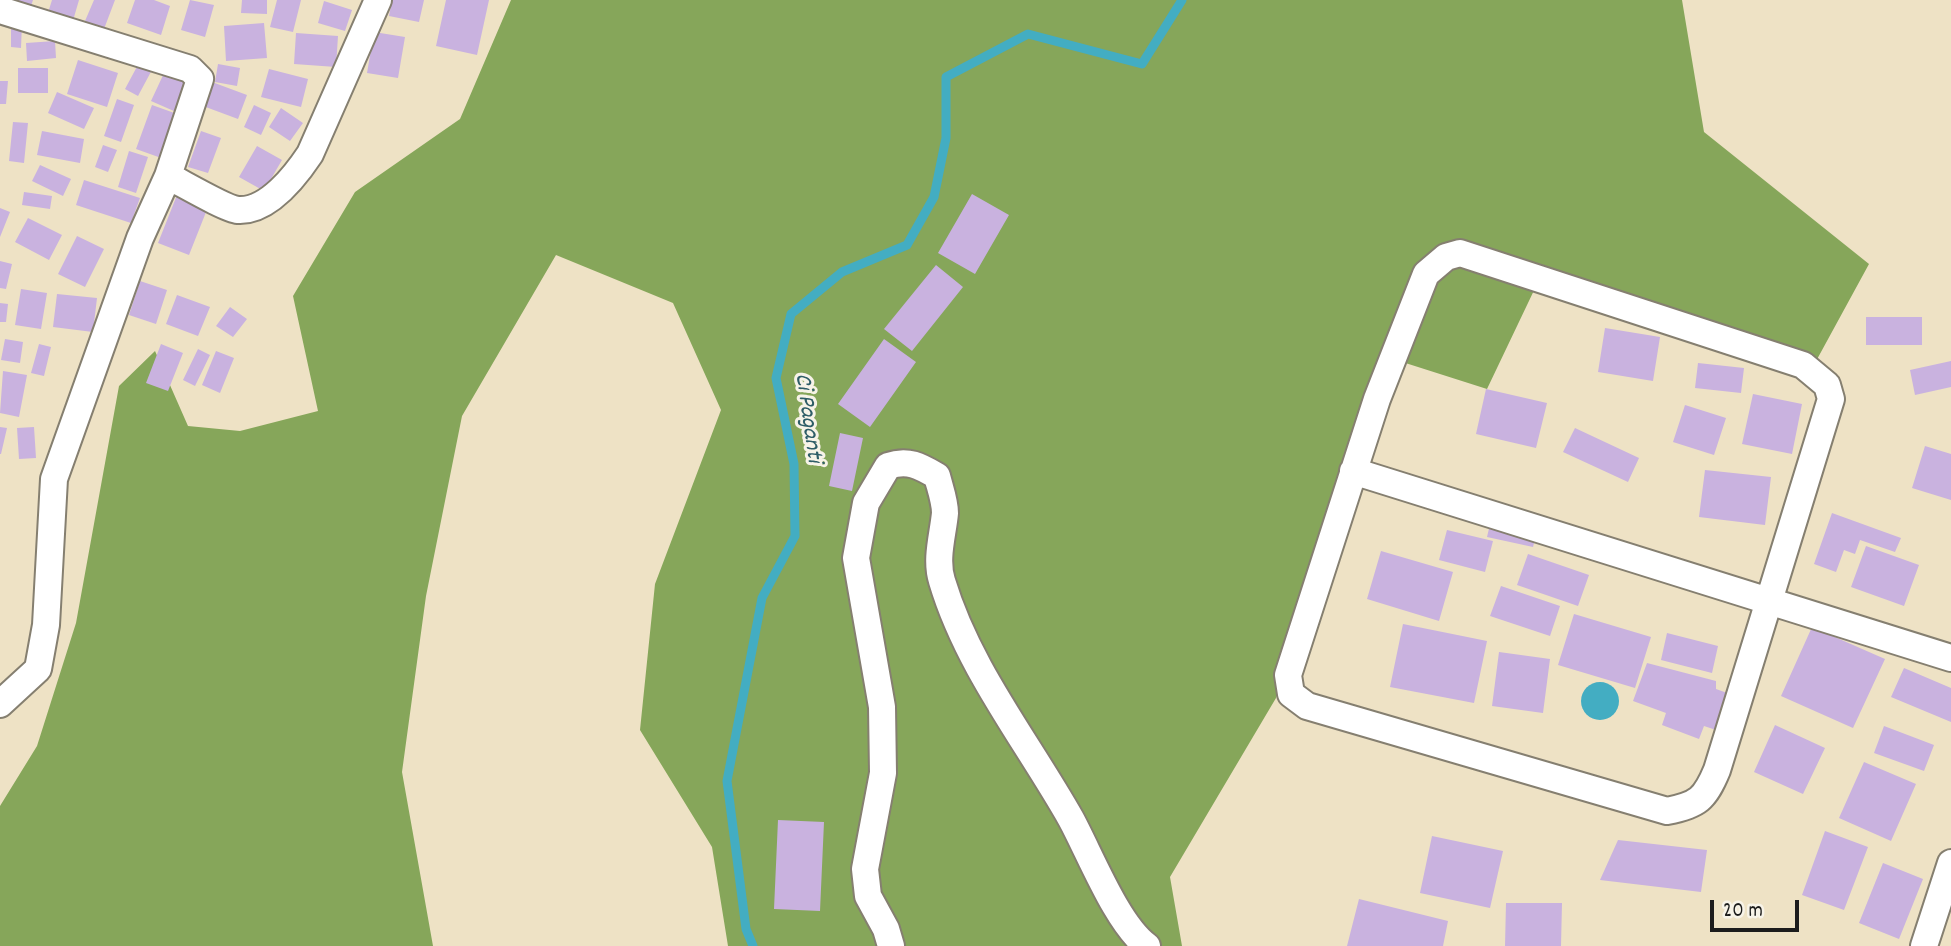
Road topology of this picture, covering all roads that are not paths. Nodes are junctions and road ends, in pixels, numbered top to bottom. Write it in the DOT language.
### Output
graph roads {
  1 [pos="378,0"];
  2 [pos="0,10"];
  3 [pos="168,176"];
  4 [pos="1353,471"];
  5 [pos="1768,601"];
  6 [pos="1951,657"];
  7 [pos="0,704"];
  8 [pos="1951,863"];
  9 [pos="891,946"];
  10 [pos="1147,946"];
  11 [pos="1924,946"];
  1 -- 3 [label="street"];
  2 -- 3 [label="street"];
  3 -- 7 [label="street"];
  4 -- 5 [label="street"];
  4 -- 5 [label="street"];
  4 -- 5 [label="street"];
  5 -- 6 [label="street"];
  8 -- 11 [label="street"];
  9 -- 10 [label="street"];
}
